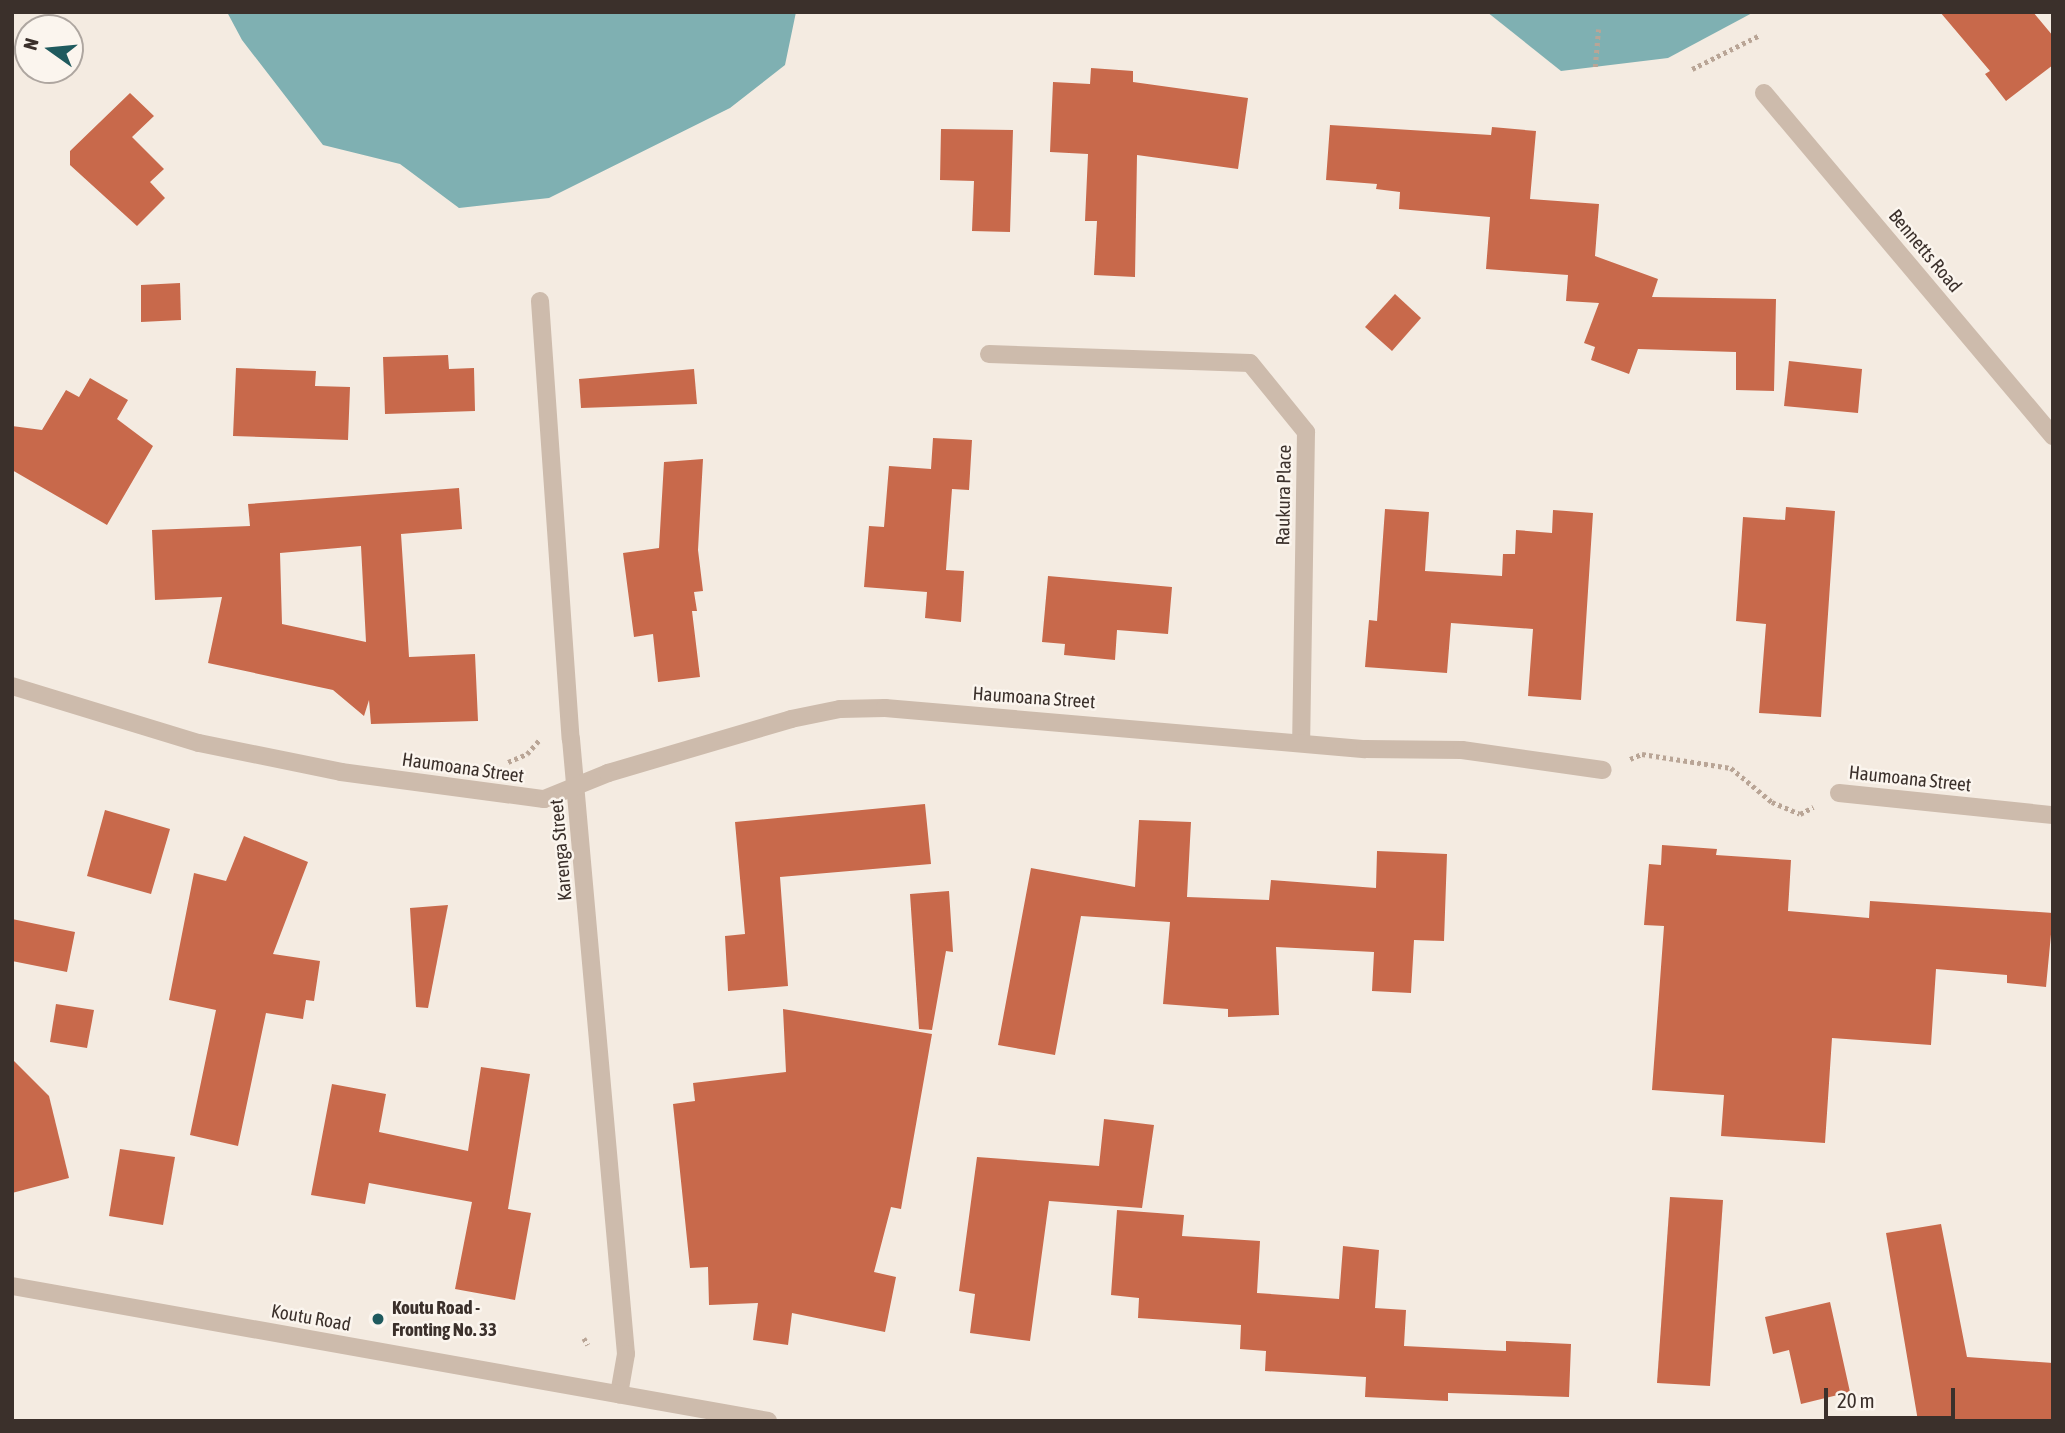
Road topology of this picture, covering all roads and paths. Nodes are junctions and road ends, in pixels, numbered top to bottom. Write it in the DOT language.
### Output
graph roads {
  1 [pos="1598,29"];
  2 [pos="1760,35"];
  3 [pos="1595,67"];
  4 [pos="1692,69"];
  5 [pos="1764,93"];
  6 [pos="540,301"];
  7 [pos="989,354"];
  8 [pos="2053,436"];
  9 [pos="12,687"];
  10 [pos="543,735"];
  11 [pos="1301,740"];
  12 [pos="502,765"];
  13 [pos="1603,770"];
  14 [pos="576,786"];
  15 [pos="1839,793"];
  16 [pos="2053,815"];
  17 [pos="12,1286"];
  18 [pos="584,1338"];
  19 [pos="588,1345"];
  20 [pos="619,1394"];
  21 [pos="768,1421"];
  1 -- 3 [label="path"];
  2 -- 4 [label="path"];
  5 -- 8 [label="street, Bennetts Road"];
  6 -- 14 [label="street, Karenga Street"];
  7 -- 11 [label="street, Raukura Place"];
  9 -- 14 [label="street, Haumoana Street"];
  10 -- 12 [label="path"];
  11 -- 13 [label="street, Haumoana Street"];
  11 -- 14 [label="street, Haumoana Street"];
  13 -- 15 [label="path, Haumoana Street"];
  14 -- 20 [label="street, Karenga Street"];
  15 -- 16 [label="street, Haumoana Street"];
  17 -- 20 [label="street, Koutu Road"];
  18 -- 19 [label="path"];
  20 -- 21 [label="street, Koutu Road"];
}
